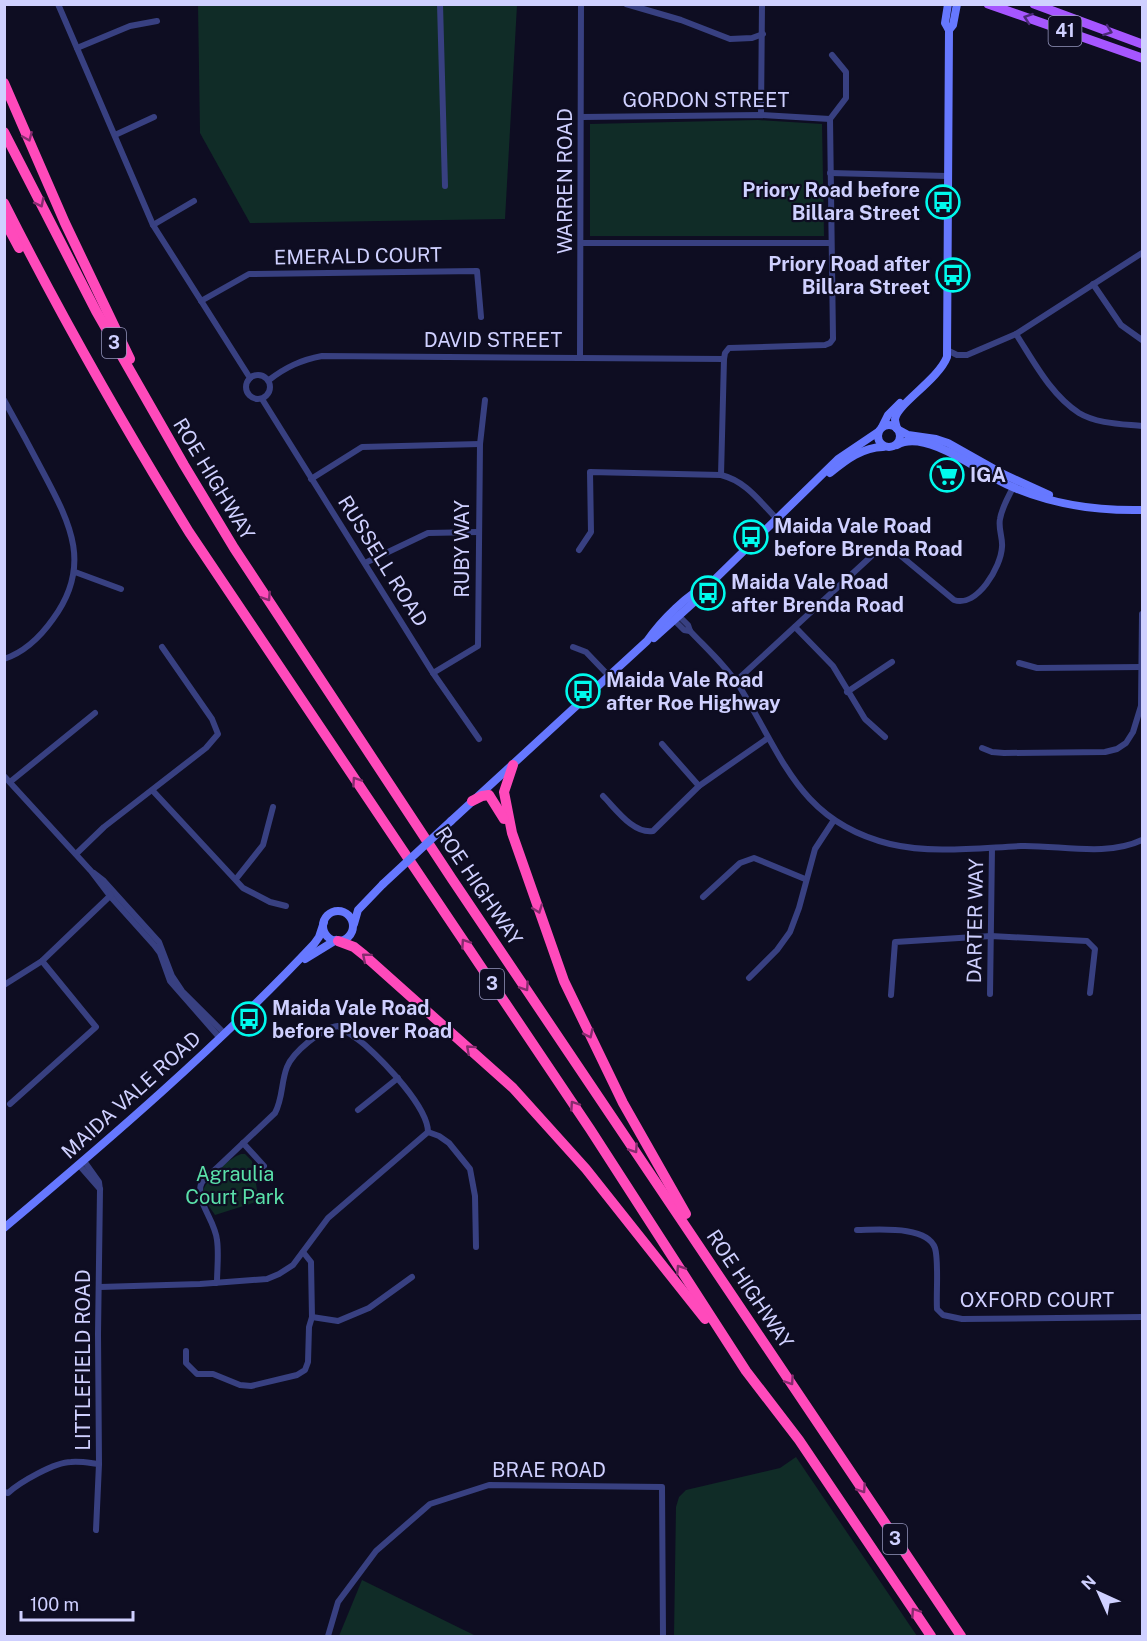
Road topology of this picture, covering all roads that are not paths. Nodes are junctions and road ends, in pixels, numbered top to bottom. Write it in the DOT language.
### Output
graph roads {
  1 [pos="58,4"];
  2 [pos="440,4"];
  3 [pos="581,4"];
  4 [pos="626,4"];
  5 [pos="762,4"];
  6 [pos="948,4"];
  7 [pos="957,4"];
  8 [pos="988,4"];
  9 [pos="1034,4"];
  10 [pos="157,21"];
  11 [pos="949,30"];
  12 [pos="763,34"];
  13 [pos="1143,44"];
  14 [pos="76,48"];
  15 [pos="832,56"];
  16 [pos="1143,58"];
  17 [pos="4,83"];
  18 [pos="761,115"];
  19 [pos="154,117"];
  20 [pos="582,117"];
  21 [pos="830,119"];
  22 [pos="4,132"];
  23 [pos="115,135"];
  24 [pos="830,173"];
  25 [pos="947,176"];
  26 [pos="445,186"];
  27 [pos="194,201"];
  28 [pos="4,203"];
  29 [pos="4,220"];
  30 [pos="153,225"];
  31 [pos="581,243"];
  32 [pos="830,243"];
  33 [pos="1143,253"];
  34 [pos="1094,284"];
  35 [pos="201,301"];
  36 [pos="481,317"];
  37 [pos="1016,334"];
  38 [pos="1143,340"];
  39 [pos="947,350"];
  40 [pos="580,357"];
  41 [pos="724,359"];
  42 [pos="250,378"];
  43 [pos="932,379"];
  44 [pos="269,380"];
  45 [pos="262,399"];
  46 [pos="4,400"];
  47 [pos="485,400"];
  48 [pos="1143,426"];
  49 [pos="897,428"];
  50 [pos="880,429"];
  51 [pos="134,442"];
  52 [pos="480,444"];
  53 [pos="897,445"];
  54 [pos="883,447"];
  55 [pos="721,475"];
  56 [pos="311,479"];
  57 [pos="1015,484"];
  58 [pos="800,498"];
  59 [pos="1143,510"];
  60 [pos="777,519"];
  61 [pos="478,532"];
  62 [pos="234,548"];
  63 [pos="579,550"];
  64 [pos="365,562"];
  65 [pos="75,572"];
  66 [pos="121,589"];
  67 [pos="1143,614"];
  68 [pos="674,615"];
  69 [pos="795,627"];
  70 [pos="162,647"];
  71 [pos="573,647"];
  72 [pos="4,659"];
  73 [pos="892,662"];
  74 [pos="1019,663"];
  75 [pos="1141,667"];
  76 [pos="433,673"];
  77 [pos="609,676"];
  78 [pos="735,682"];
  79 [pos="847,692"];
  80 [pos="95,713"];
  81 [pos="885,737"];
  82 [pos="768,738"];
  83 [pos="479,739"];
  84 [pos="662,744"];
  85 [pos="982,748"];
  86 [pos="513,765"];
  87 [pos="4,776"];
  88 [pos="10,782"];
  89 [pos="699,786"];
  90 [pos="153,791"];
  91 [pos="603,796"];
  92 [pos="472,801"];
  93 [pos="273,807"];
  94 [pos="834,820"];
  95 [pos="512,833"];
  96 [pos="1143,840"];
  97 [pos="992,848"];
  98 [pos="76,854"];
  99 [pos="236,879"];
  100 [pos="805,879"];
  101 [pos="112,894"];
  102 [pos="371,894"];
  103 [pos="704,897"];
  104 [pos="286,906"];
  105 [pos="334,912"];
  106 [pos="324,922"];
  107 [pos="353,928"];
  108 [pos="991,936"];
  109 [pos="337,940"];
  110 [pos="42,962"];
  111 [pos="749,978"];
  112 [pos="277,983"];
  113 [pos="4,985"];
  114 [pos="1090,993"];
  115 [pos="990,994"];
  116 [pos="891,995"];
  117 [pos="221,1036"];
  118 [pos="398,1078"];
  119 [pos="9,1104"];
  120 [pos="358,1110"];
  121 [pos="428,1132"];
  122 [pos="243,1143"];
  123 [pos="82,1163"];
  124 [pos="264,1166"];
  125 [pos="6,1224"];
  126 [pos="857,1230"];
  127 [pos="476,1247"];
  128 [pos="303,1252"];
  129 [pos="711,1262"];
  130 [pos="412,1277"];
  131 [pos="217,1283"];
  132 [pos="100,1287"];
  133 [pos="312,1317"];
  134 [pos="1143,1317"];
  135 [pos="186,1350"];
  136 [pos="746,1371"];
  137 [pos="99,1464"];
  138 [pos="4,1492"];
  139 [pos="96,1530"];
  140 [pos="328,1636"];
  141 [pos="663,1636"];
  142 [pos="931,1636"];
  143 [pos="961,1636"];
  1 -- 14 [label="street"];
  2 -- 26 [label="street"];
  3 -- 20 [label="street, WARREN ROAD"];
  4 -- 12 [label="street"];
  5 -- 12 [label="street"];
  6 -- 11 [label="main road"];
  7 -- 11 [label="main road"];
  16 -- 8 [label="main road, 41, one-way"];
  9 -- 13 [label="main road, 41, one-way"];
  10 -- 14 [label="street"];
  11 -- 25 [label="main road"];
  12 -- 18 [label="street"];
  14 -- 23 [label="street"];
  15 -- 21 [label="street"];
  17 -- 62 [label="highway, one-way"];
  18 -- 20 [label="street, GORDON STREET"];
  18 -- 21 [label="street, GORDON STREET"];
  19 -- 23 [label="street"];
  20 -- 31 [label="street, WARREN ROAD"];
  21 -- 24 [label="street"];
  22 -- 62 [label="highway, ROE HIGHWAY / 3, one-way"];
  23 -- 30 [label="street"];
  24 -- 25 [label="street"];
  24 -- 32 [label="street"];
  25 -- 39 [label="main road"];
  27 -- 30 [label="street"];
  28 -- 51 [label="highway, 3"];
  29 -- 51 [label="highway"];
  30 -- 35 [label="street"];
  31 -- 32 [label="street"];
  31 -- 40 [label="street, WARREN ROAD"];
  32 -- 41 [label="street"];
  33 -- 34 [label="street"];
  34 -- 37 [label="street"];
  34 -- 38 [label="street"];
  35 -- 36 [label="street, EMERALD COURT"];
  35 -- 42 [label="street"];
  37 -- 39 [label="street"];
  37 -- 48 [label="street"];
  39 -- 43 [label="main road"];
  40 -- 41 [label="street, DAVID STREET"];
  40 -- 44 [label="street, DAVID STREET"];
  41 -- 55 [label="street"];
  42 -- 44 [label="street"];
  42 -- 45 [label="street"];
  43 -- 49 [label="main road"];
  43 -- 50 [label="main road"];
  44 -- 45 [label="street"];
  45 -- 56 [label="street, RUSSELL ROAD"];
  46 -- 65 [label="street"];
  47 -- 52 [label="street, RUBY WAY"];
  49 -- 50 [label="main road"];
  49 -- 53 [label="main road"];
  49 -- 57 [label="main road"];
  50 -- 54 [label="main road"];
  50 -- 58 [label="main road"];
  136 -- 51 [label="highway, 3, one-way"];
  52 -- 56 [label="street"];
  52 -- 61 [label="street, RUBY WAY"];
  53 -- 54 [label="main road"];
  53 -- 57 [label="main road"];
  54 -- 58 [label="main road"];
  55 -- 60 [label="street"];
  55 -- 63 [label="street"];
  56 -- 64 [label="street, RUSSELL ROAD"];
  57 -- 59 [label="main road"];
  57 -- 69 [label="street"];
  58 -- 60 [label="main road"];
  60 -- 68 [label="main road"];
  61 -- 64 [label="street"];
  61 -- 76 [label="street, RUBY WAY"];
  62 -- 129 [label="highway, ROE HIGHWAY / 3, one-way"];
  64 -- 76 [label="street, RUSSELL ROAD"];
  65 -- 66 [label="street"];
  65 -- 72 [label="street"];
  67 -- 75 [label="street"];
  68 -- 77 [label="main road"];
  68 -- 78 [label="street"];
  69 -- 78 [label="street"];
  69 -- 79 [label="street"];
  70 -- 90 [label="street"];
  71 -- 77 [label="street"];
  73 -- 79 [label="street"];
  74 -- 75 [label="street"];
  75 -- 85 [label="street"];
  76 -- 83 [label="street, RUSSELL ROAD"];
  77 -- 86 [label="main road"];
  78 -- 82 [label="street"];
  79 -- 81 [label="street"];
  80 -- 88 [label="street"];
  82 -- 89 [label="street"];
  82 -- 94 [label="street"];
  84 -- 89 [label="street"];
  86 -- 92 [label="main road"];
  86 -- 95 [label="highway"];
  87 -- 88 [label="street"];
  88 -- 98 [label="street"];
  89 -- 91 [label="street"];
  90 -- 98 [label="street"];
  90 -- 99 [label="street"];
  92 -- 95 [label="highway"];
  92 -- 102 [label="main road, bridge"];
  93 -- 99 [label="street"];
  94 -- 97 [label="street"];
  94 -- 100 [label="street"];
  95 -- 129 [label="highway, one-way"];
  96 -- 97 [label="street"];
  97 -- 108 [label="street, DARTER WAY"];
  98 -- 101 [label="street"];
  99 -- 104 [label="street"];
  100 -- 103 [label="street"];
  100 -- 111 [label="street"];
  101 -- 110 [label="street"];
  101 -- 117 [label="street"];
  102 -- 105 [label="main road"];
  102 -- 107 [label="main road"];
  105 -- 106 [label="main road"];
  105 -- 107 [label="main road"];
  106 -- 109 [label="main road"];
  106 -- 112 [label="main road, MAIDA VALE ROAD"];
  107 -- 109 [label="main road"];
  108 -- 114 [label="street"];
  108 -- 115 [label="street, DARTER WAY"];
  108 -- 116 [label="street"];
  109 -- 112 [label="main road, MAIDA VALE ROAD"];
  136 -- 109 [label="highway, one-way"];
  110 -- 113 [label="street"];
  110 -- 119 [label="street"];
  112 -- 117 [label="main road, MAIDA VALE ROAD"];
  117 -- 123 [label="main road, MAIDA VALE ROAD"];
  118 -- 120 [label="street"];
  118 -- 121 [label="street"];
  118 -- 122 [label="street"];
  121 -- 127 [label="street"];
  121 -- 128 [label="street"];
  122 -- 124 [label="street"];
  122 -- 131 [label="street"];
  123 -- 125 [label="main road, MAIDA VALE ROAD"];
  123 -- 132 [label="street, LITTLEFIELD ROAD"];
  126 -- 134 [label="street, OXFORD COURT"];
  128 -- 131 [label="street"];
  128 -- 133 [label="street"];
  129 -- 143 [label="highway, ROE HIGHWAY / 3, one-way"];
  130 -- 133 [label="street"];
  131 -- 132 [label="street"];
  132 -- 137 [label="street, LITTLEFIELD ROAD"];
  133 -- 135 [label="street"];
  142 -- 136 [label="highway, 3, one-way"];
  137 -- 138 [label="street"];
  137 -- 139 [label="street, LITTLEFIELD ROAD"];
  140 -- 141 [label="street, BRAE ROAD"];
}
